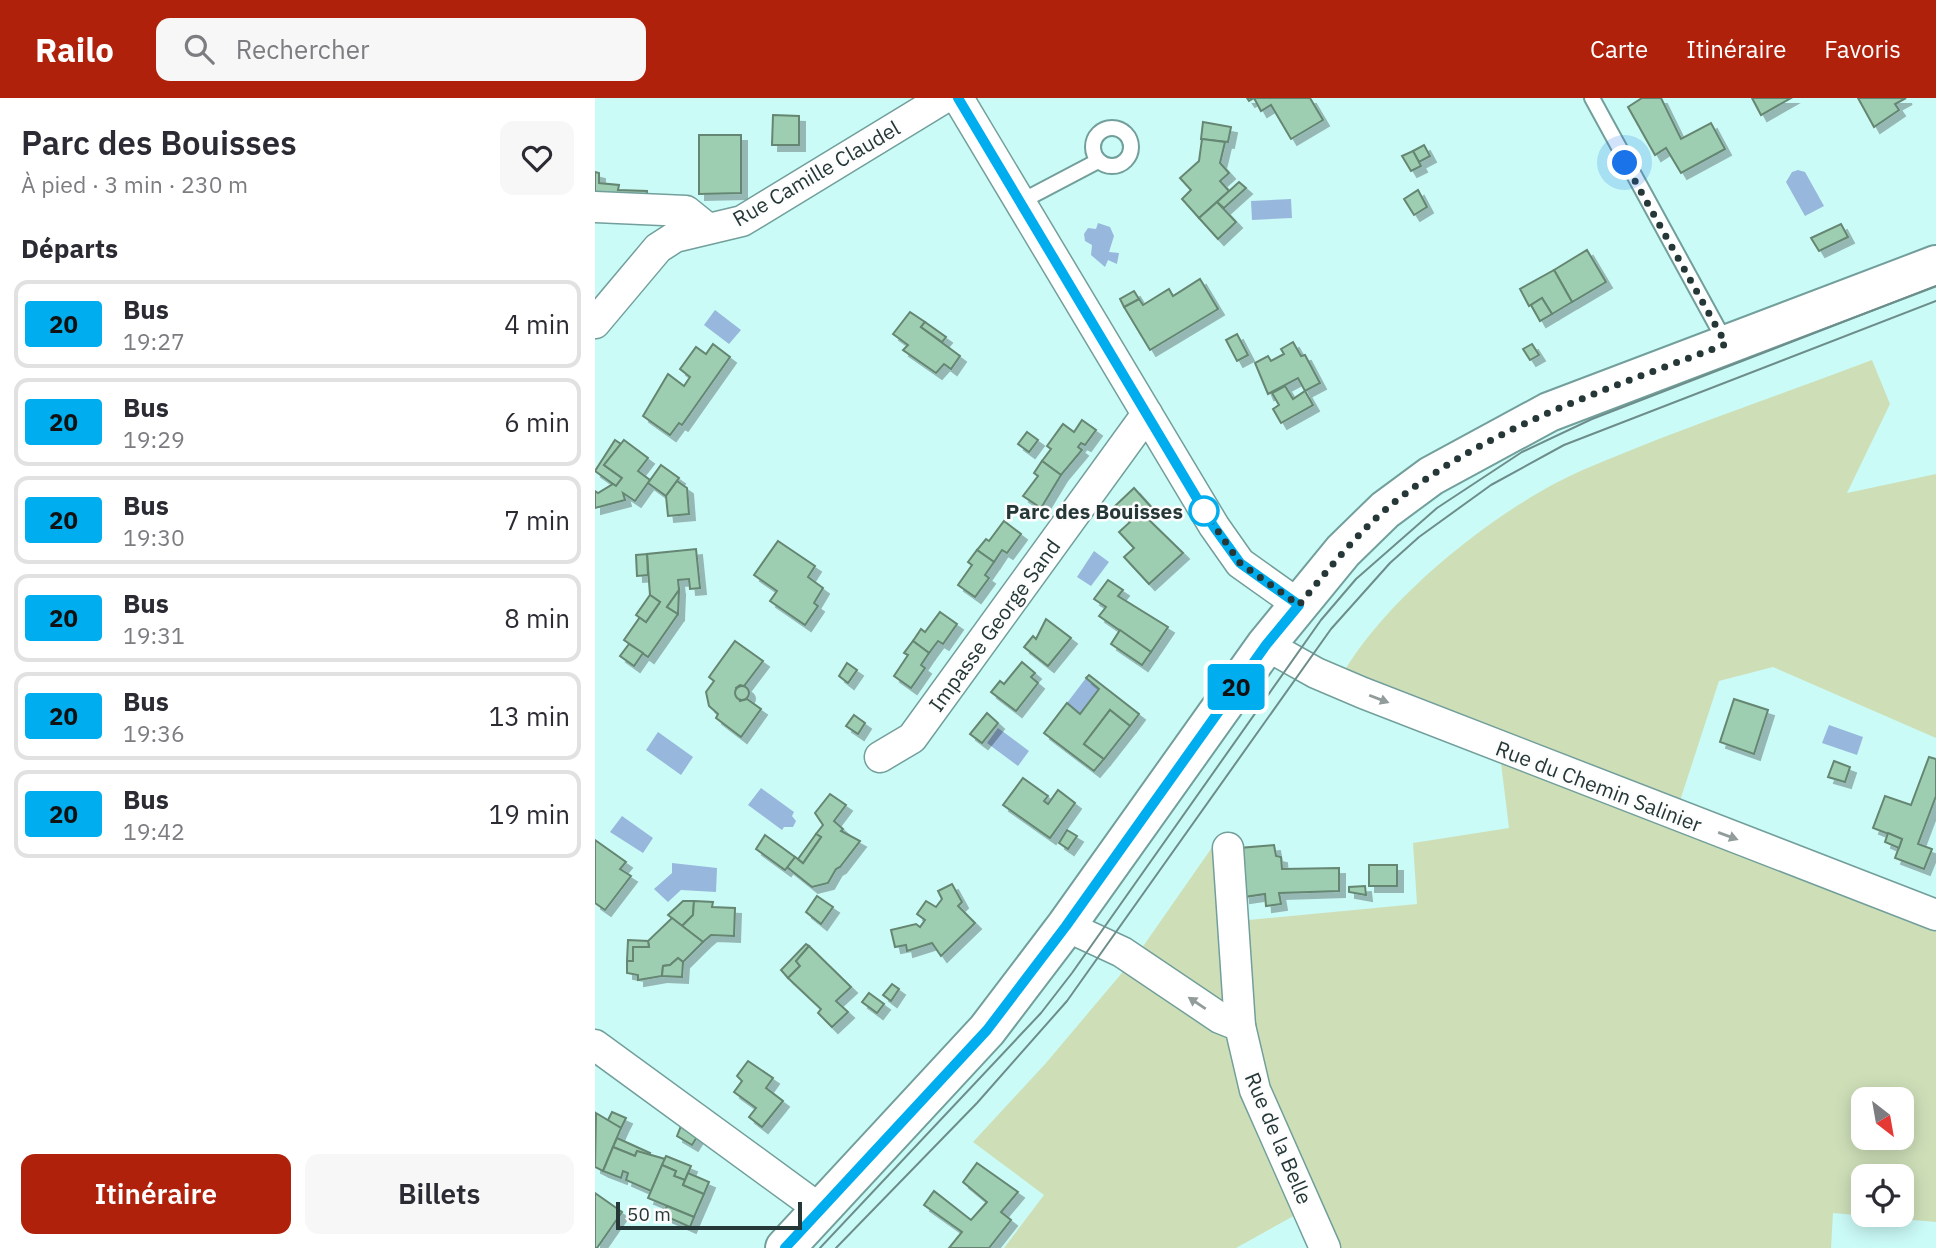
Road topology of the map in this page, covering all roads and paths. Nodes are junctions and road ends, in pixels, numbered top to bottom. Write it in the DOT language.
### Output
graph roads {
  1 [pos="944,98"];
  2 [pos="958,98"];
  3 [pos="1592,98"];
  4 [pos="1098,161"];
  5 [pos="1020,202"];
  6 [pos="595,207"];
  7 [pos="707,228"];
  8 [pos="1936,265"];
  9 [pos="595,323"];
  10 [pos="1726,344"];
  11 [pos="1147,414"];
  12 [pos="1299,605"];
  13 [pos="1266,645"];
  14 [pos="880,757"];
  15 [pos="1228,848"];
  16 [pos="1936,915"];
  17 [pos="1066,926"];
  18 [pos="1240,1026"];
  19 [pos="595,1045"];
  20 [pos="821,1210"];
  21 [pos="785,1248"];
  22 [pos="1325,1248"];
  1 -- 7 [label="street, Rue Camille Claudel"];
  2 -- 5 [label="street"];
  3 -- 10 [label="lane"];
  4 -- 5 [label="lane"];
  5 -- 11 [label="street"];
  6 -- 7 [label="street"];
  7 -- 9 [label="street, Rue Camille Claudel"];
  8 -- 10 [label="main road"];
  10 -- 12 [label="main road"];
  11 -- 12 [label="street"];
  11 -- 14 [label="street, Impasse George Sand"];
  12 -- 13 [label="main road"];
  13 -- 16 [label="street, Rue du Chemin Salinier, one-way"];
  13 -- 17 [label="main road"];
  15 -- 18 [label="street, Rue de la Belle"];
  18 -- 17 [label="street, one-way"];
  17 -- 20 [label="main road"];
  18 -- 22 [label="street, Rue de la Belle"];
  19 -- 20 [label="street"];
  20 -- 21 [label="main road"];
}
